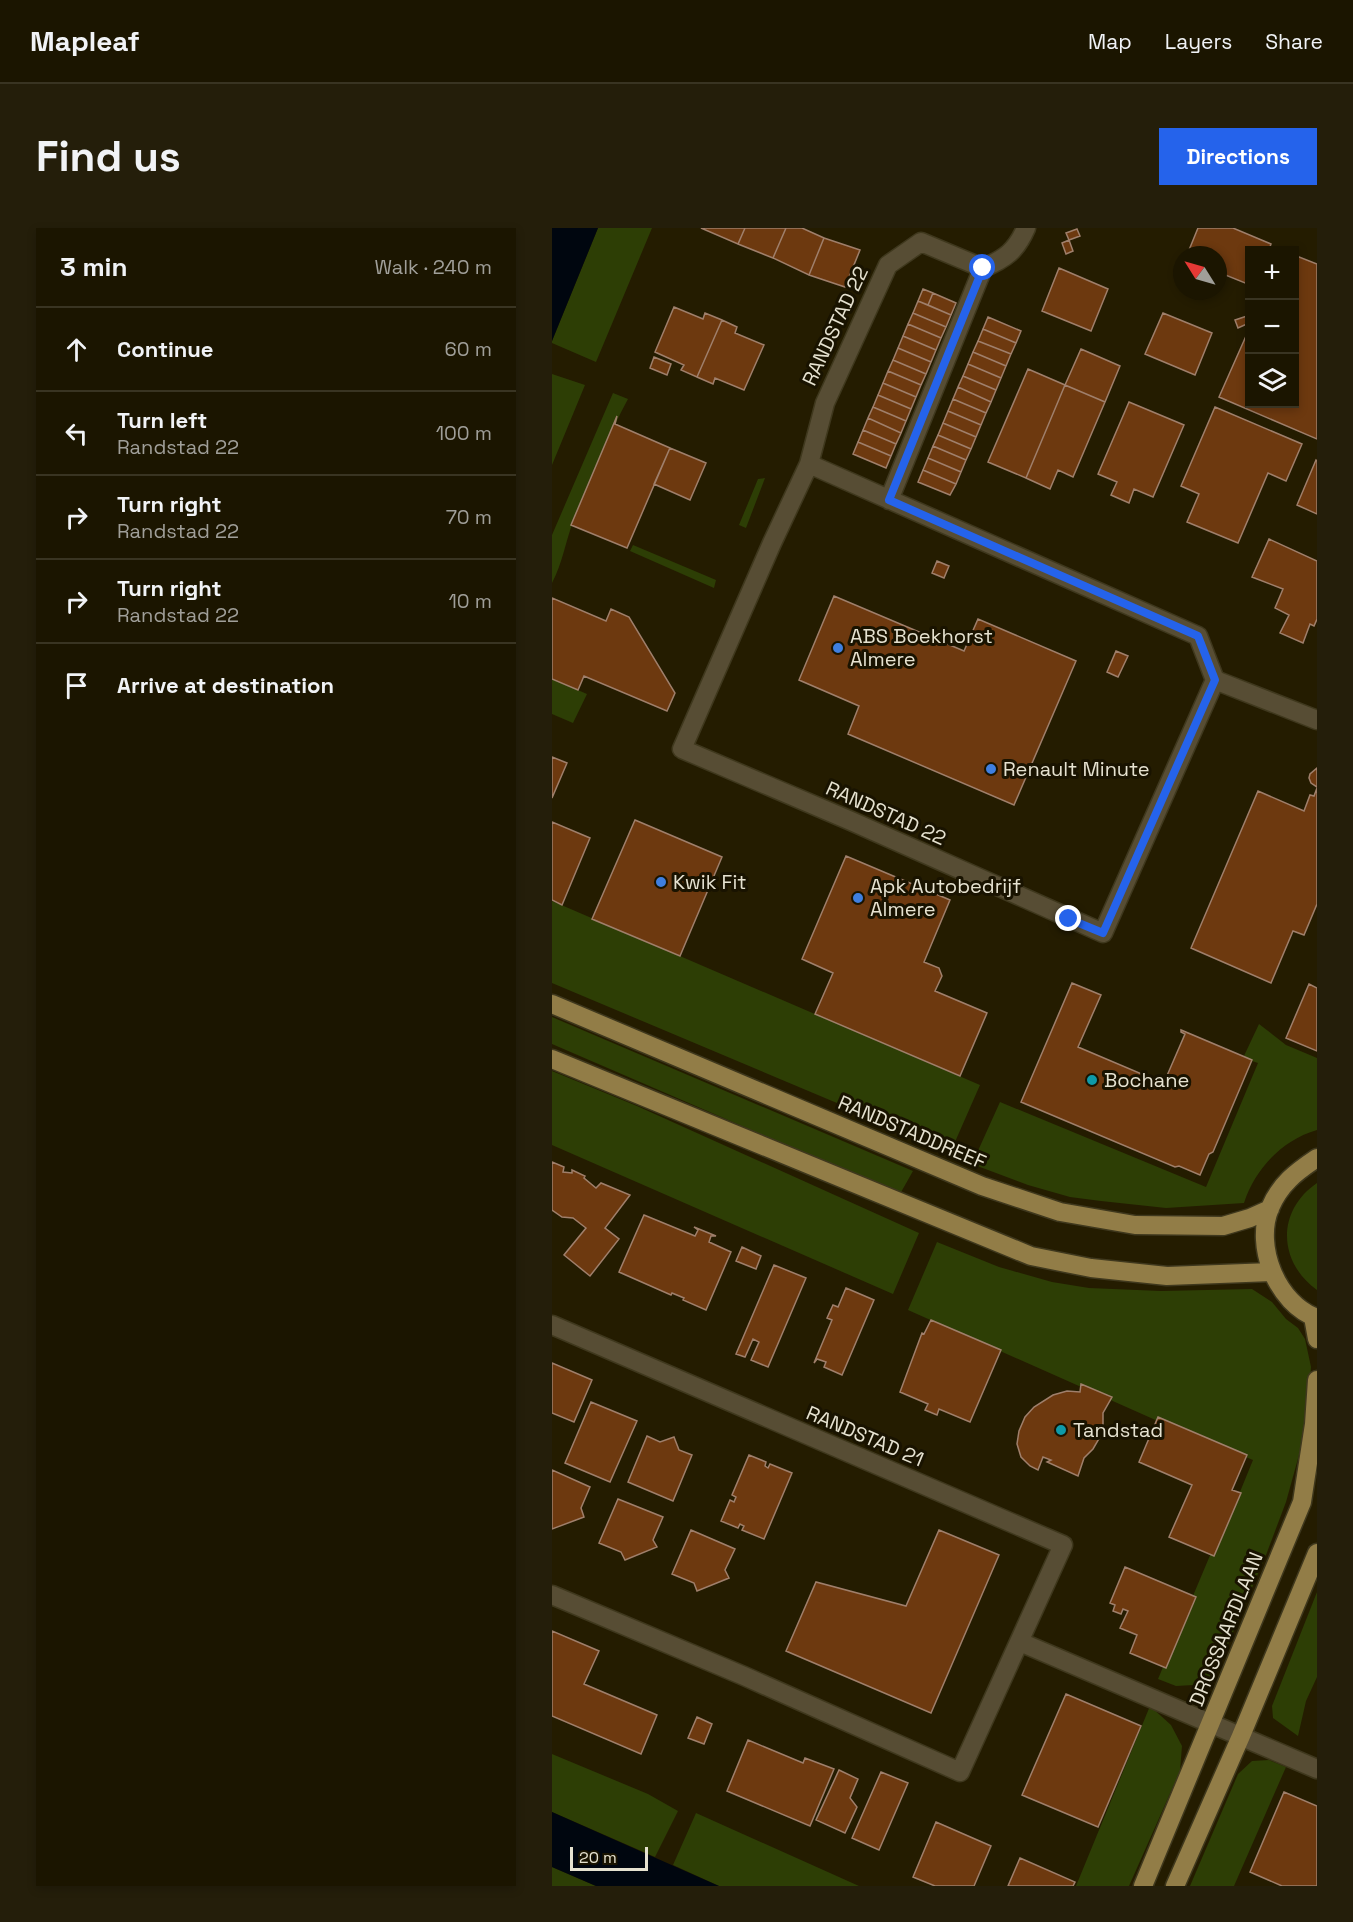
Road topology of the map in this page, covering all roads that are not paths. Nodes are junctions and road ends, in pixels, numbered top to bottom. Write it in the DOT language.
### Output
graph roads {
  1 [pos="1026,228"];
  2 [pos="983,268"];
  3 [pos="809,464"];
  4 [pos="889,500"];
  5 [pos="1215,680"];
  6 [pos="1317,720"];
  7 [pos="552,1004"];
  8 [pos="552,1059"];
  9 [pos="1317,1158"];
  10 [pos="1270,1209"];
  11 [pos="1272,1272"];
  12 [pos="1315,1317"];
  13 [pos="552,1325"];
  14 [pos="1317,1339"];
  15 [pos="1317,1380"];
  16 [pos="1317,1553"];
  17 [pos="552,1595"];
  18 [pos="1020,1642"];
  19 [pos="1211,1724"];
  20 [pos="1241,1736"];
  21 [pos="1317,1769"];
  22 [pos="1143,1886"];
  23 [pos="1175,1886"];
  1 -- 2 [label="street"];
  2 -- 3 [label="street, RANDSTAD 22"];
  2 -- 4 [label="street"];
  3 -- 4 [label="street"];
  3 -- 5 [label="street, RANDSTAD 22"];
  4 -- 5 [label="street"];
  5 -- 6 [label="street"];
  7 -- 10 [label="main road, RANDSTADDREEF"];
  8 -- 11 [label="main road"];
  9 -- 10 [label="main road"];
  10 -- 11 [label="main road"];
  11 -- 12 [label="main road"];
  12 -- 14 [label="main road"];
  13 -- 18 [label="street, RANDSTAD 21"];
  15 -- 19 [label="main road, DROSSAARDLAAN"];
  16 -- 20 [label="main road"];
  17 -- 18 [label="street, RANDSTAD 21"];
  18 -- 19 [label="street"];
  19 -- 20 [label="street"];
  19 -- 22 [label="main road, DROSSAARDLAAN"];
  20 -- 21 [label="street"];
  20 -- 23 [label="main road"];
}
